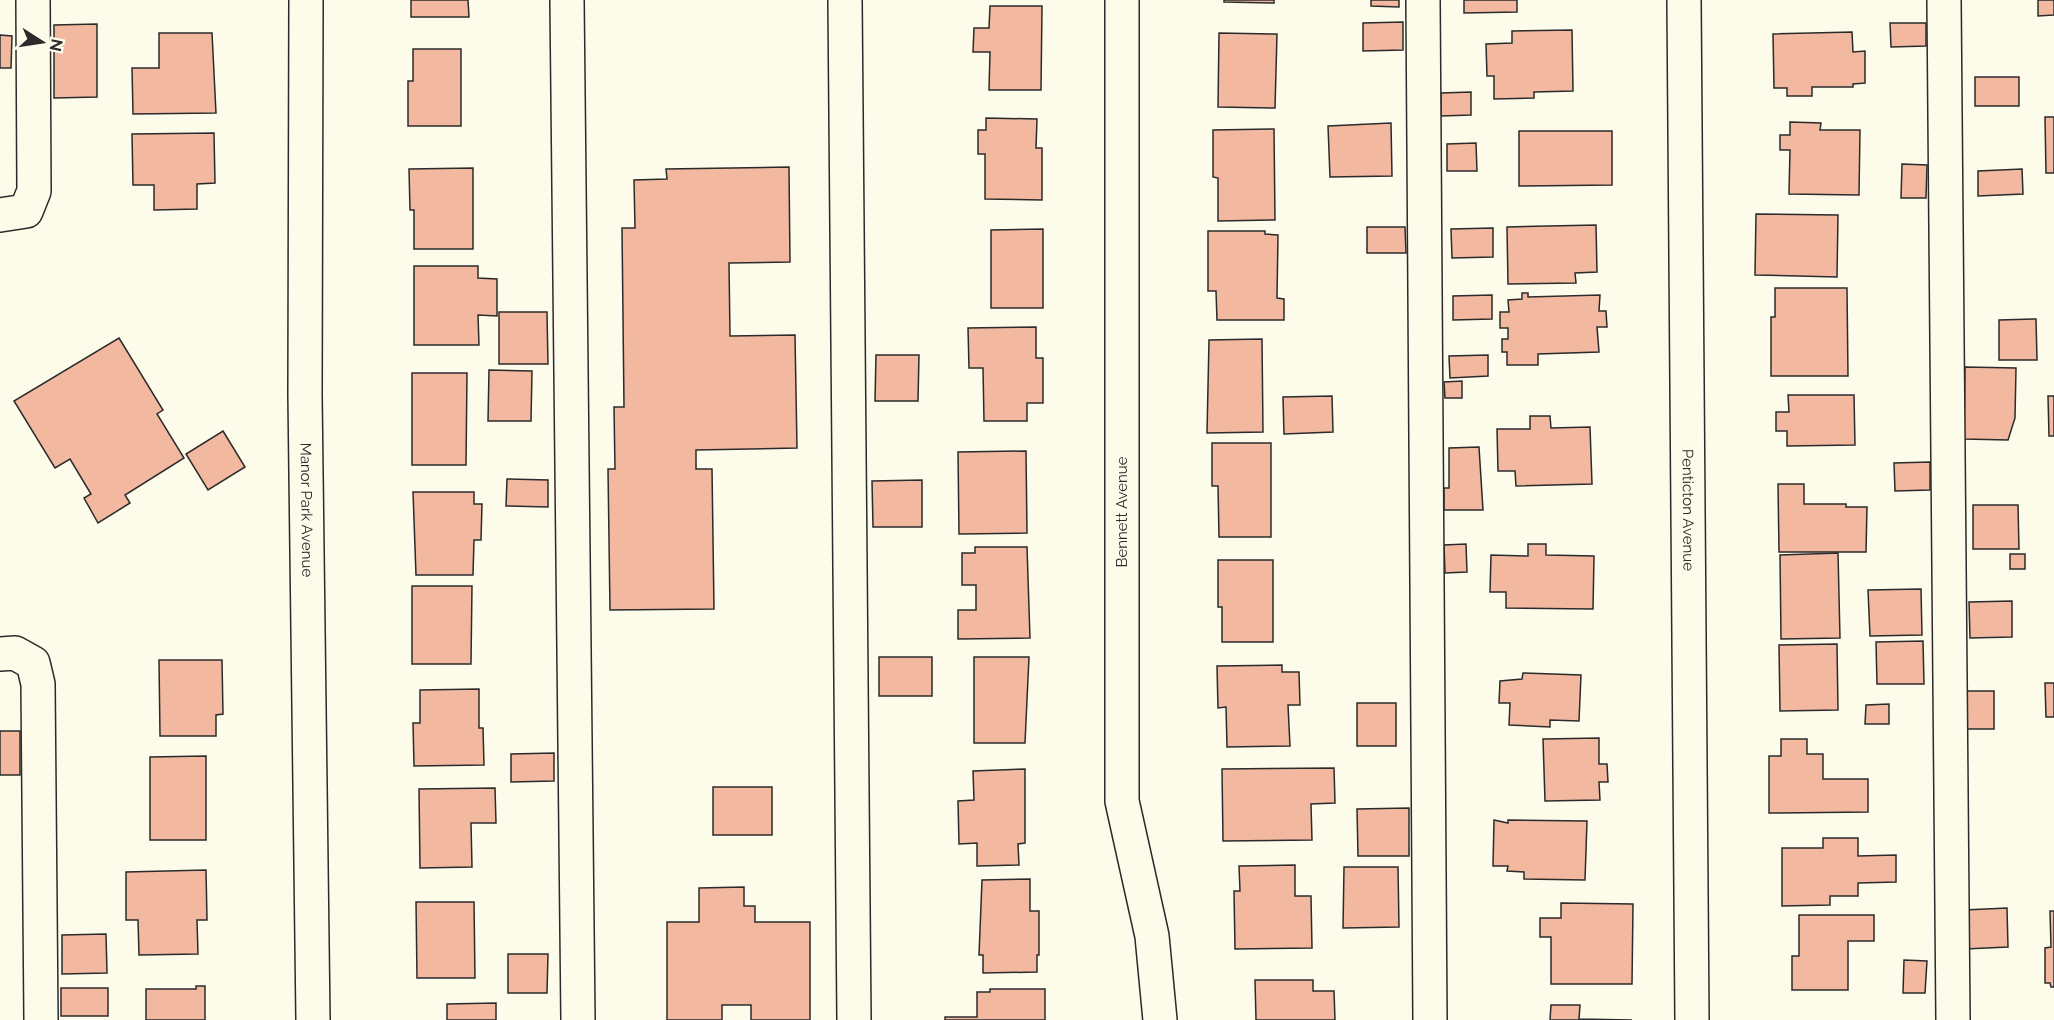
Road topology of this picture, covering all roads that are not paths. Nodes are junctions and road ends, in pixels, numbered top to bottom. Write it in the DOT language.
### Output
graph roads {
  1 [pos="33,0"];
  2 [pos="306,0"];
  3 [pos="567,0"];
  4 [pos="845,0"];
  5 [pos="1122,0"];
  6 [pos="1423,0"];
  7 [pos="1684,0"];
  8 [pos="1944,0"];
  9 [pos="0,215"];
  10 [pos="0,654"];
  11 [pos="41,1020"];
  12 [pos="313,1020"];
  13 [pos="578,1020"];
  14 [pos="854,1020"];
  15 [pos="1160,1020"];
  16 [pos="1430,1020"];
  17 [pos="1692,1020"];
  18 [pos="1953,1020"];
  1 -- 9 [label="street"];
  2 -- 12 [label="street, Manor Park Avenue"];
  3 -- 13 [label="street"];
  4 -- 14 [label="street"];
  5 -- 15 [label="street, Bennett Avenue"];
  6 -- 16 [label="street"];
  7 -- 17 [label="street, Penticton Avenue"];
  8 -- 18 [label="street"];
  10 -- 11 [label="street"];
}
